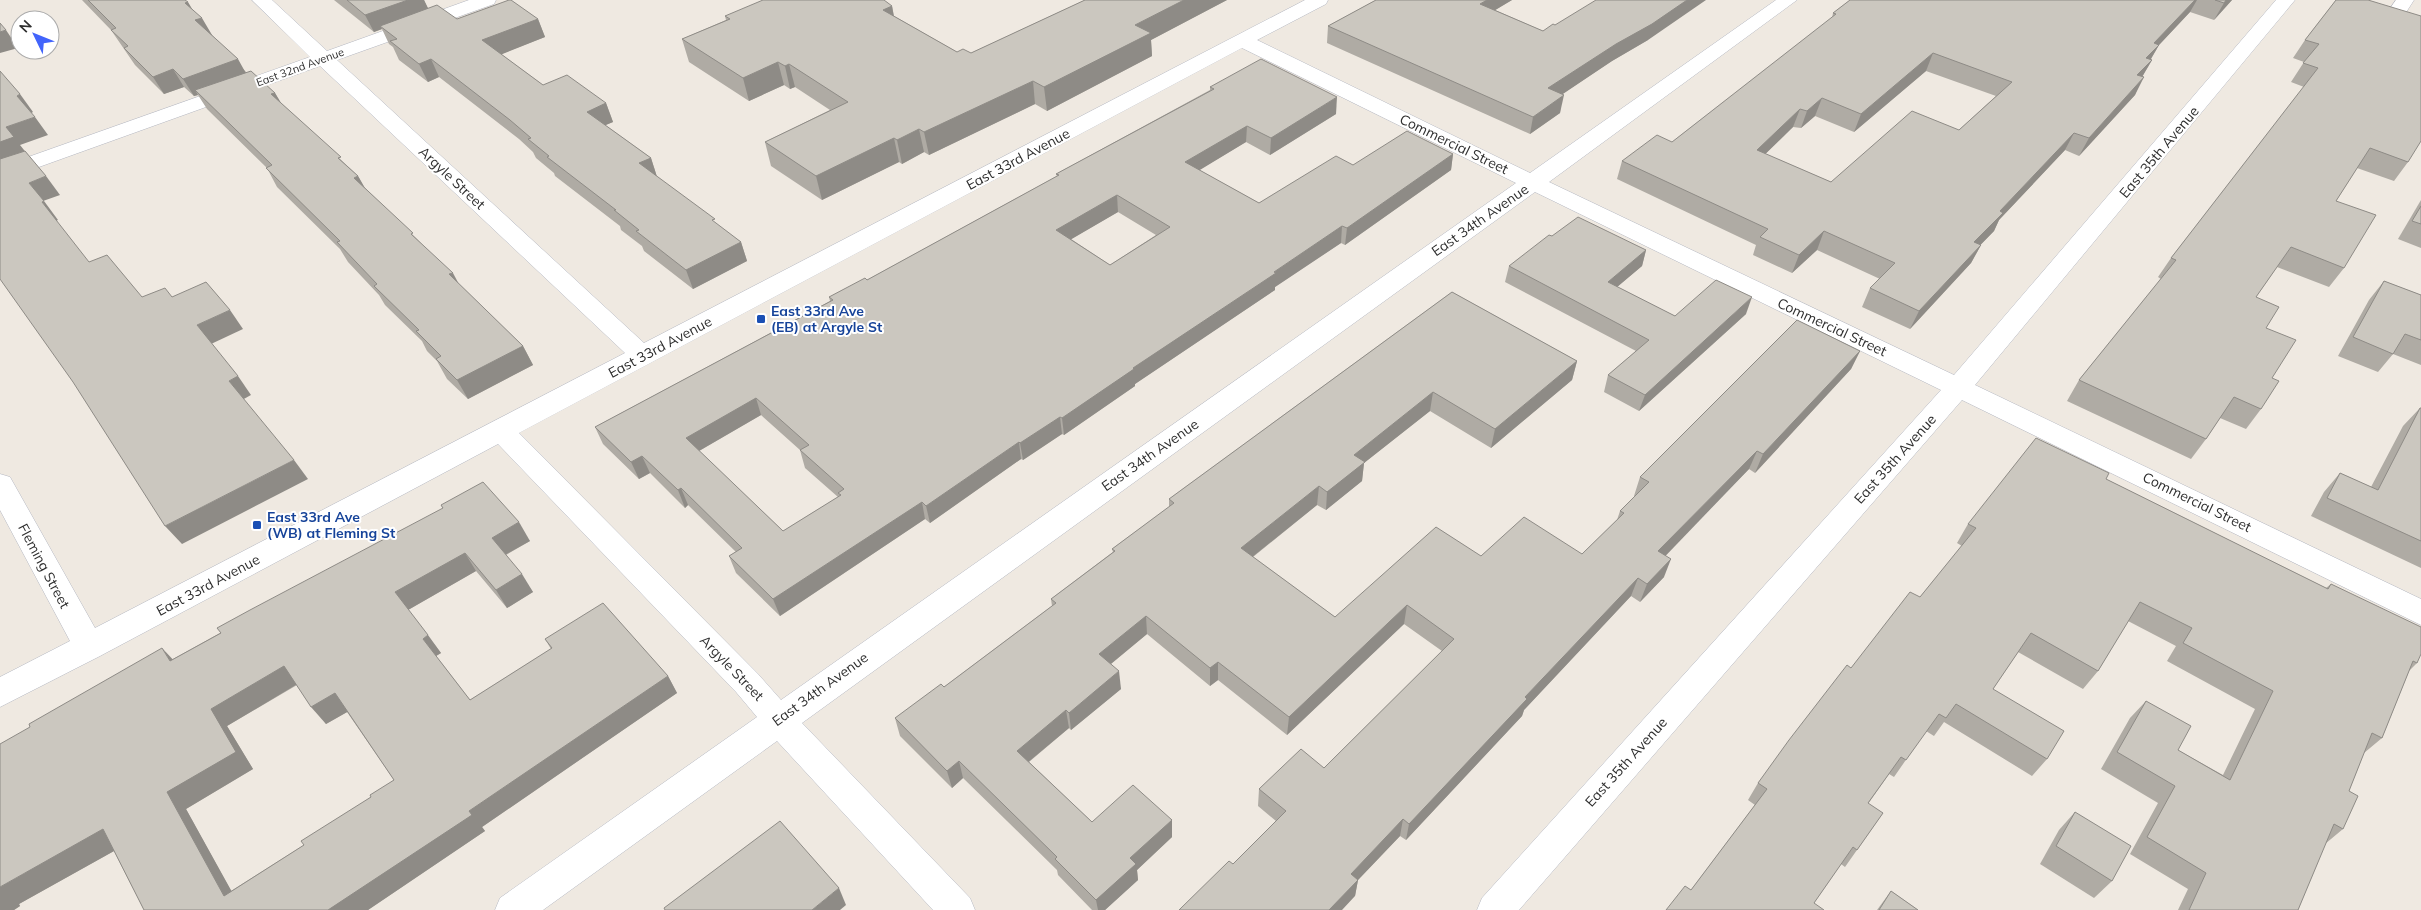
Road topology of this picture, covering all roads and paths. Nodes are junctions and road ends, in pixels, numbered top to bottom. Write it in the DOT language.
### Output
graph roads {
  1 [pos="261,0"];
  2 [pos="487,0"];
  3 [pos="1319,0"];
  4 [pos="1788,0"];
  5 [pos="2286,0"];
  6 [pos="1243,41"];
  7 [pos="323,59"];
  8 [pos="0,174"];
  9 [pos="1533,183"];
  10 [pos="643,356"];
  11 [pos="1958,387"];
  12 [pos="501,430"];
  13 [pos="0,484"];
  14 [pos="2421,613"];
  15 [pos="89,647"];
  16 [pos="0,693"];
  17 [pos="779,719"];
  18 [pos="513,910"];
  19 [pos="957,910"];
  20 [pos="1495,910"];
  1 -- 7 [label="street, Argyle Street"];
  2 -- 7 [label="street, East 32nd Avenue"];
  3 -- 6 [label="street, East 33rd Avenue"];
  4 -- 9 [label="street, East 34th Avenue"];
  5 -- 11 [label="street, East 35th Avenue"];
  6 -- 9 [label="street, Commercial Street"];
  6 -- 10 [label="street, East 33rd Avenue"];
  7 -- 8 [label="street, East 32nd Avenue"];
  7 -- 10 [label="street, Argyle Street"];
  9 -- 11 [label="street, Commercial Street"];
  9 -- 17 [label="street, East 34th Avenue"];
  10 -- 12 [label="street, East 33rd Avenue"];
  11 -- 14 [label="street, Commercial Street"];
  11 -- 20 [label="street, East 35th Avenue"];
  12 -- 15 [label="street, East 33rd Avenue"];
  12 -- 17 [label="street, Argyle Street"];
  13 -- 15 [label="street, Fleming Street"];
  15 -- 16 [label="street, East 33rd Avenue"];
  17 -- 18 [label="street, East 34th Avenue"];
  17 -- 19 [label="street, Argyle Street"];
}
